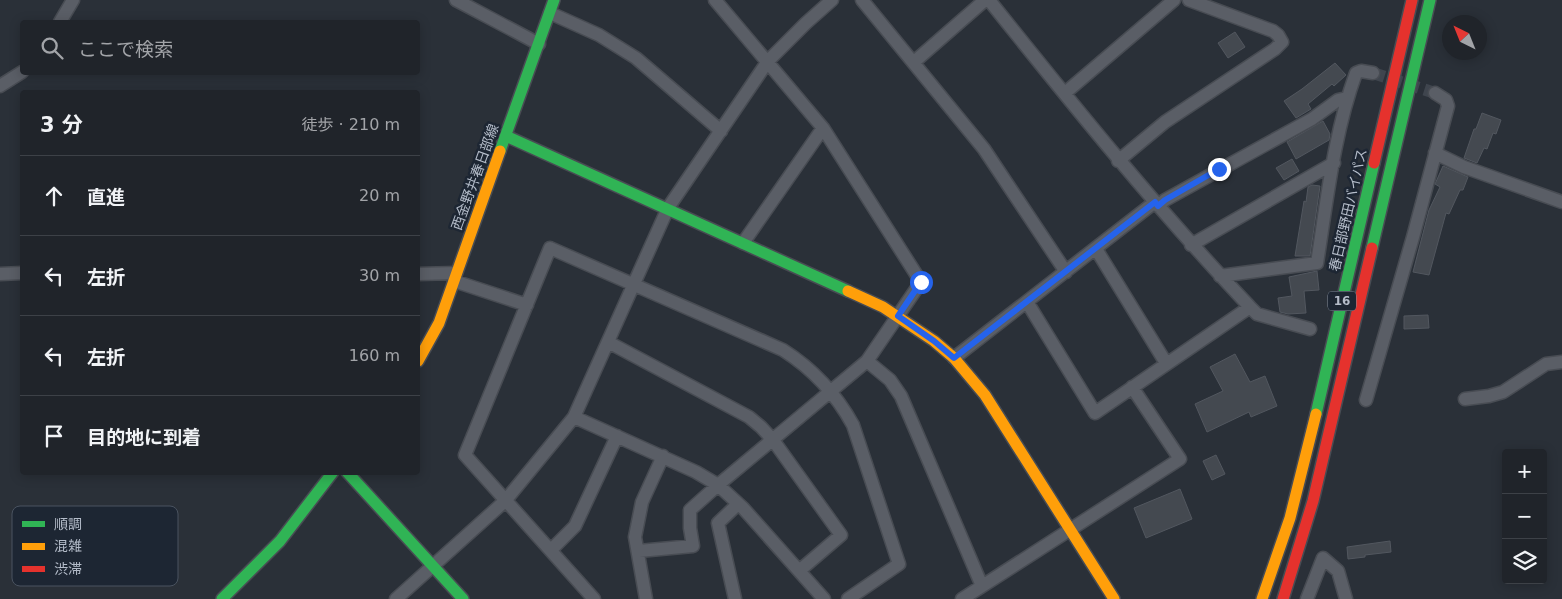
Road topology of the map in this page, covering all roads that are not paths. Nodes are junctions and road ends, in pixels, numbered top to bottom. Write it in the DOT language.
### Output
graph roads {
  1 [pos="73,0"];
  2 [pos="456,0"];
  3 [pos="554,0"];
  4 [pos="715,0"];
  5 [pos="832,0"];
  6 [pos="862,0"];
  7 [pos="987,0"];
  8 [pos="1174,0"];
  9 [pos="1189,0"];
  10 [pos="1412,0"];
  11 [pos="1430,1"];
  12 [pos="550,13"];
  13 [pos="61,20"];
  14 [pos="539,44"];
  15 [pos="768,61"];
  16 [pos="914,62"];
  17 [pos="1373,72"];
  18 [pos="20,73"];
  19 [pos="0,86"];
  20 [pos="1065,92"];
  21 [pos="1435,93"];
  22 [pos="1347,98"];
  23 [pos="823,128"];
  24 [pos="721,132"];
  25 [pos="506,136"];
  26 [pos="1435,153"];
  27 [pos="1118,161"];
  28 [pos="1334,163"];
  29 [pos="1562,202"];
  30 [pos="1156,204"];
  31 [pos="668,208"];
  32 [pos="743,243"];
  33 [pos="1192,244"];
  34 [pos="1096,249"];
  35 [pos="1066,272"];
  36 [pos="0,274"];
  37 [pos="20,274"];
  38 [pos="420,274"];
  39 [pos="1220,276"];
  40 [pos="455,277"];
  41 [pos="632,285"];
  42 [pos="1027,302"];
  43 [pos="527,305"];
  44 [pos="1250,306"];
  45 [pos="898,316"];
  46 [pos="1310,329"];
  47 [pos="608,342"];
  48 [pos="420,357"];
  49 [pos="954,358"];
  50 [pos="867,361"];
  51 [pos="1562,362"];
  52 [pos="1166,363"];
  53 [pos="1132,387"];
  54 [pos="831,392"];
  55 [pos="1465,399"];
  56 [pos="1366,400"];
  57 [pos="574,417"];
  58 [pos="617,436"];
  59 [pos="773,440"];
  60 [pos="663,456"];
  61 [pos="331,475"];
  62 [pos="350,475"];
  63 [pos="718,485"];
  64 [pos="505,501"];
  65 [pos="738,504"];
  66 [pos="1070,529"];
  67 [pos="551,550"];
  68 [pos="639,551"];
  69 [pos="1262,554"];
  70 [pos="1275,562"];
  71 [pos="434,566"];
  72 [pos="800,571"];
  73 [pos="982,586"];
  74 [pos="222,599"];
  75 [pos="396,599"];
  76 [pos="463,599"];
  77 [pos="594,599"];
  78 [pos="646,599"];
  79 [pos="734,599"];
  80 [pos="824,599"];
  81 [pos="848,599"];
  82 [pos="962,599"];
  83 [pos="1114,599"];
  84 [pos="1262,599"];
  85 [pos="1283,599"];
  86 [pos="1307,599"];
  87 [pos="1346,599"];
  1 -- 13 [label="street"];
  2 -- 14 [label="street"];
  3 -- 12 [label="main road, 西金野井春日部線"];
  4 -- 15 [label="street"];
  5 -- 15 [label="street"];
  6 -- 16 [label="street"];
  7 -- 16 [label="street"];
  7 -- 20 [label="street"];
  8 -- 20 [label="street"];
  9 -- 27 [label="street"];
  10 -- 70 [label="main road, 春日部野田バイパス / 16"];
  11 -- 85 [label="main road, 16"];
  12 -- 14 [label="main road, 西金野井春日部線"];
  12 -- 24 [label="street"];
  14 -- 25 [label="main road, 西金野井春日部線"];
  15 -- 23 [label="street"];
  15 -- 24 [label="street"];
  16 -- 35 [label="street"];
  17 -- 22 [label="street"];
  18 -- 19 [label="street"];
  20 -- 27 [label="street"];
  21 -- 26 [label="street"];
  22 -- 28 [label="street"];
  22 -- 30 [label="street"];
  23 -- 32 [label="street"];
  23 -- 45 [label="street"];
  24 -- 31 [label="street"];
  25 -- 31 [label="main road"];
  25 -- 40 [label="main road, 西金野井春日部線"];
  26 -- 29 [label="street"];
  26 -- 56 [label="street"];
  27 -- 30 [label="street"];
  28 -- 33 [label="street"];
  28 -- 39 [label="street"];
  30 -- 33 [label="street"];
  30 -- 34 [label="street"];
  31 -- 32 [label="main road"];
  31 -- 41 [label="street"];
  32 -- 45 [label="main road"];
  33 -- 39 [label="street"];
  34 -- 35 [label="street"];
  34 -- 52 [label="street"];
  35 -- 42 [label="street"];
  36 -- 37 [label="street"];
  38 -- 40 [label="street"];
  39 -- 44 [label="street"];
  40 -- 43 [label="street"];
  40 -- 48 [label="main road, 西金野井春日部線"];
  41 -- 43 [label="street"];
  41 -- 47 [label="street"];
  41 -- 54 [label="street"];
  42 -- 49 [label="street"];
  42 -- 53 [label="street"];
  43 -- 64 [label="street"];
  44 -- 46 [label="street"];
  44 -- 52 [label="street"];
  45 -- 49 [label="main road"];
  45 -- 50 [label="street"];
  47 -- 57 [label="street"];
  47 -- 59 [label="street"];
  49 -- 66 [label="main road"];
  50 -- 54 [label="street"];
  50 -- 73 [label="street"];
  51 -- 55 [label="street"];
  52 -- 53 [label="street"];
  53 -- 66 [label="street"];
  54 -- 59 [label="street"];
  54 -- 81 [label="street"];
  57 -- 58 [label="street"];
  57 -- 64 [label="street"];
  58 -- 60 [label="street"];
  58 -- 67 [label="street"];
  59 -- 63 [label="street"];
  59 -- 72 [label="street"];
  60 -- 63 [label="street"];
  60 -- 68 [label="street"];
  61 -- 74 [label="main road"];
  62 -- 71 [label="main road"];
  63 -- 65 [label="street"];
  63 -- 68 [label="street"];
  64 -- 67 [label="street"];
  64 -- 71 [label="street"];
  65 -- 72 [label="street"];
  65 -- 79 [label="street"];
  66 -- 73 [label="street"];
  66 -- 83 [label="main road"];
  67 -- 77 [label="street"];
  68 -- 78 [label="street"];
  69 -- 70 [label="street"];
  70 -- 84 [label="main road, 春日部野田バイパス / 16"];
  71 -- 75 [label="street"];
  71 -- 76 [label="main road"];
  72 -- 80 [label="street"];
  73 -- 82 [label="street"];
  86 -- 87 [label="street"];
}
